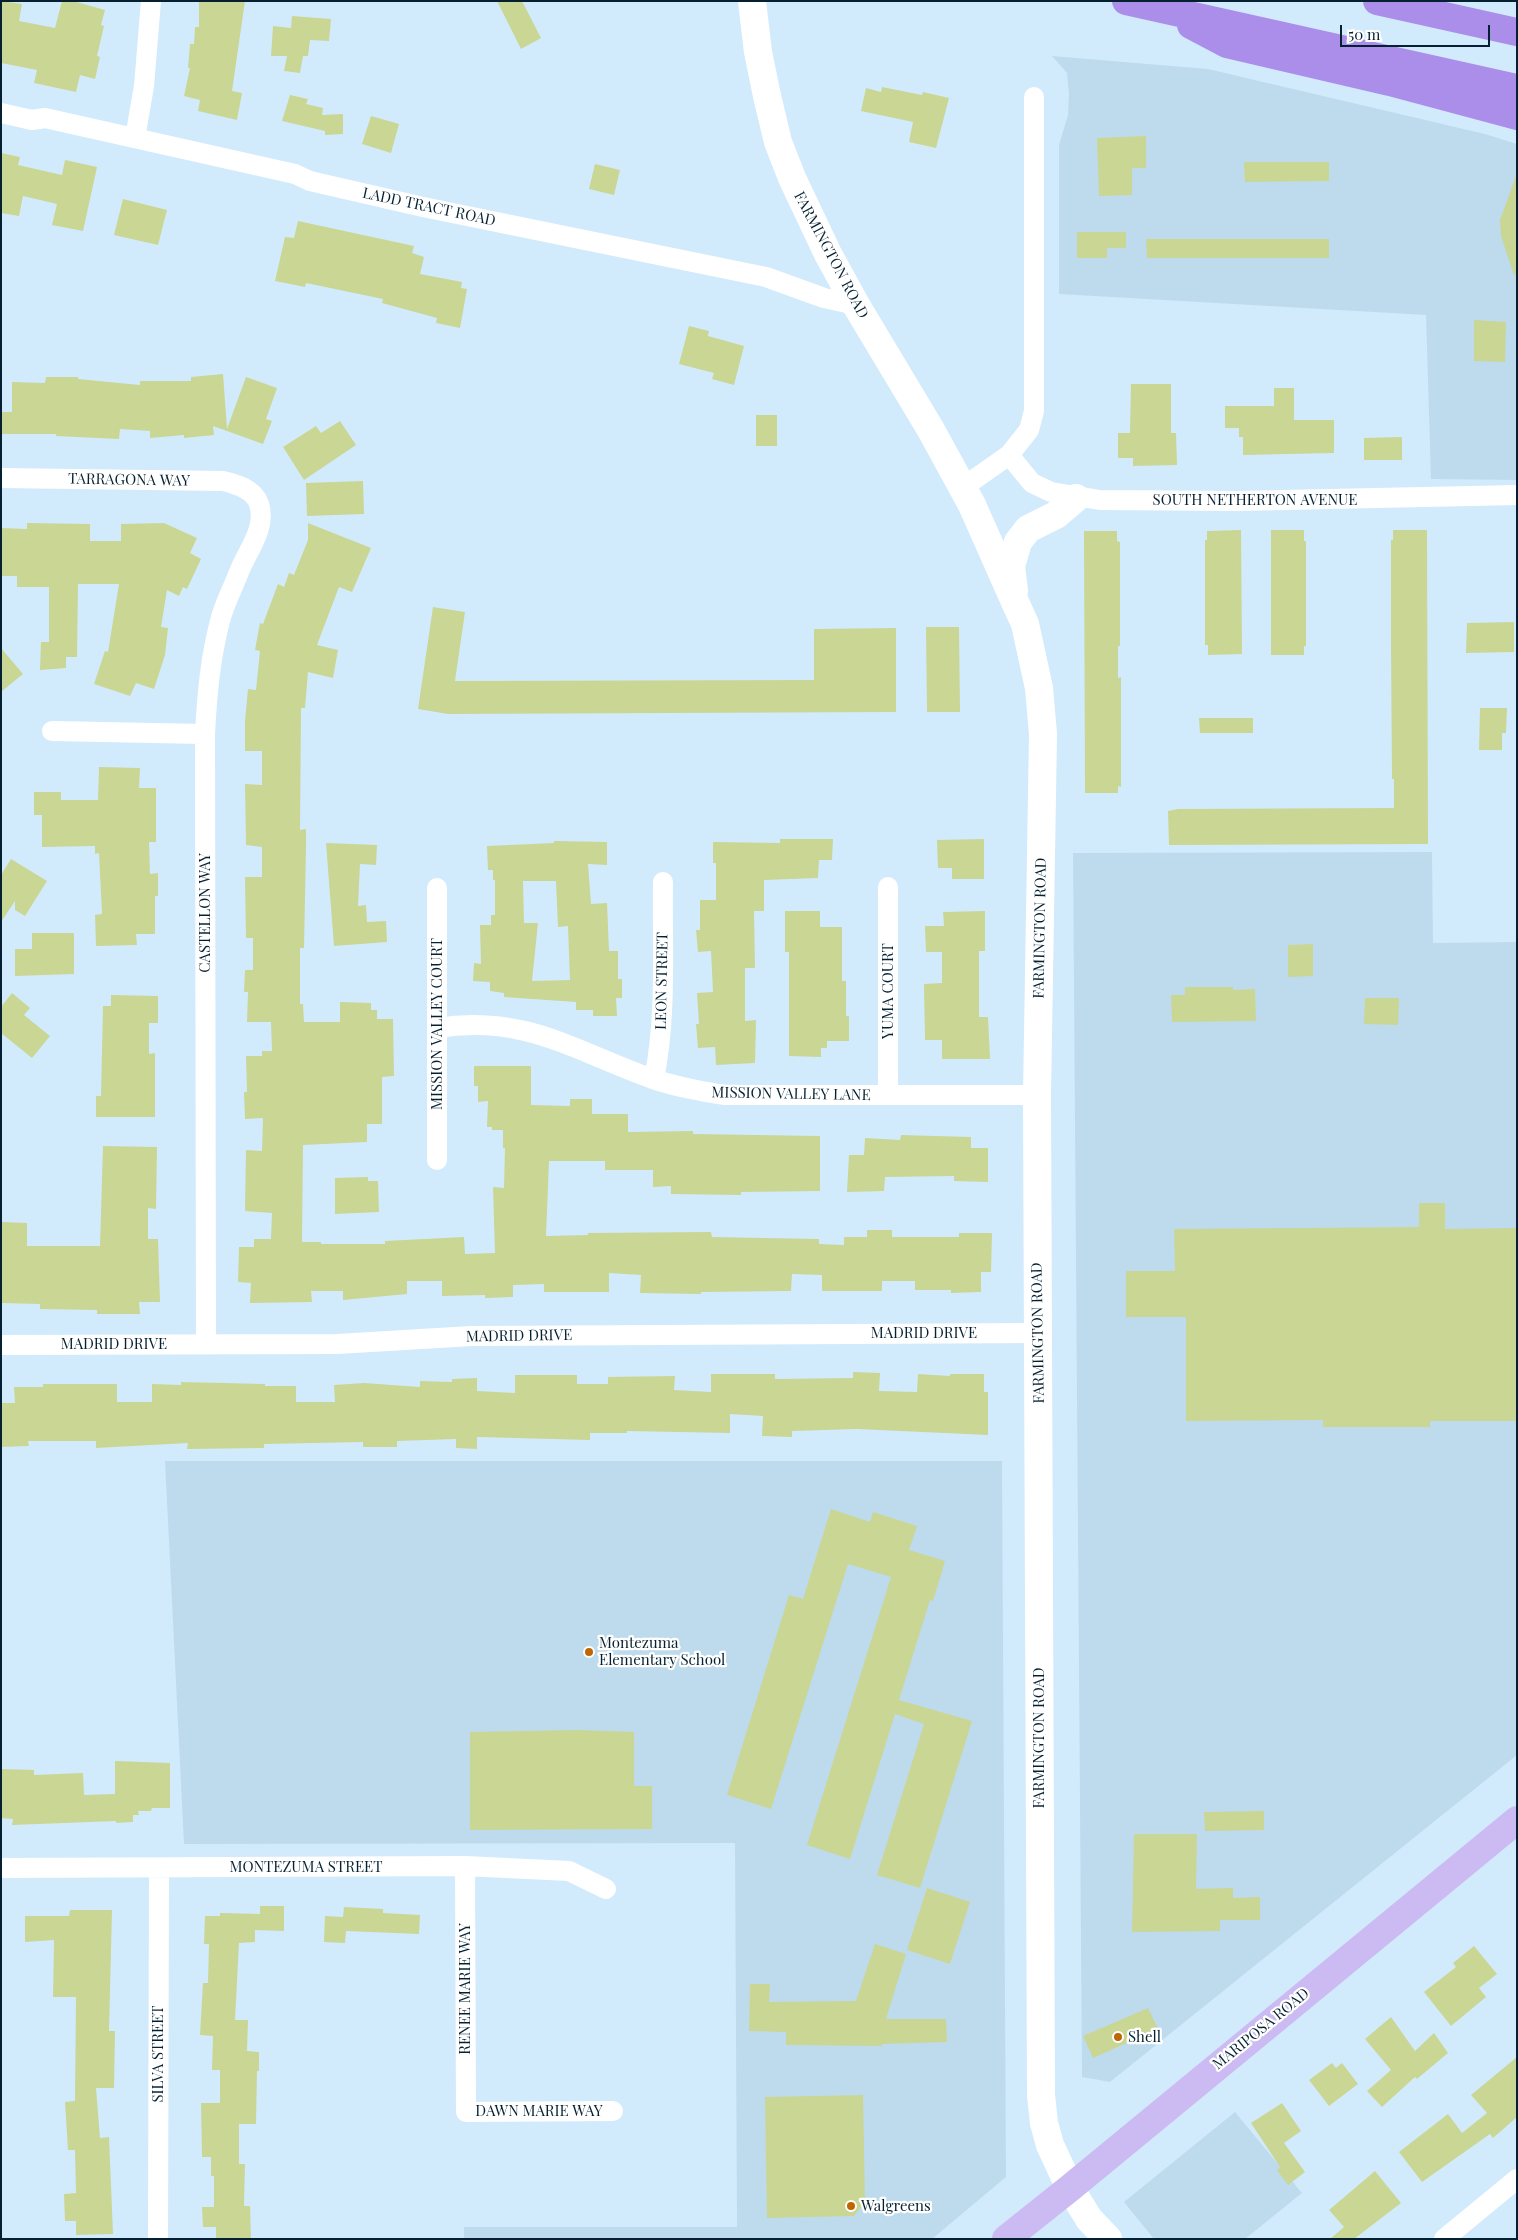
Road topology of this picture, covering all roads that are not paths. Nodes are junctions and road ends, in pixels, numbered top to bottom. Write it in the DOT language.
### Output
graph roads {
  1 [pos="151,1"];
  2 [pos="1126,1"];
  3 [pos="1376,1"];
  4 [pos="752,4"];
  5 [pos="1164,10"];
  6 [pos="1517,32"];
  7 [pos="1517,88"];
  8 [pos="1034,97"];
  9 [pos="1,113"];
  10 [pos="1517,116"];
  11 [pos="135,138"];
  12 [pos="856,305"];
  13 [pos="1009,455"];
  14 [pos="1,478"];
  15 [pos="962,488"];
  16 [pos="253,494"];
  17 [pos="1517,495"];
  18 [pos="1076,498"];
  19 [pos="1016,602"];
  20 [pos="52,731"];
  21 [pos="205,734"];
  22 [pos="663,882"];
  23 [pos="888,886"];
  24 [pos="437,888"];
  25 [pos="437,1028"];
  26 [pos="654,1079"];
  27 [pos="888,1095"];
  28 [pos="1037,1095"];
  29 [pos="437,1160"];
  30 [pos="1037,1333"];
  31 [pos="1,1344"];
  32 [pos="206,1344"];
  33 [pos="1517,1820"];
  34 [pos="465,1866"];
  35 [pos="1,1868"];
  36 [pos="159,1869"];
  37 [pos="606,1889"];
  38 [pos="613,2111"];
  39 [pos="466,2112"];
  40 [pos="1517,2179"];
  41 [pos="1070,2188"];
  42 [pos="158,2239"];
  43 [pos="1006,2239"];
  44 [pos="1108,2239"];
  45 [pos="1444,2239"];
  1 -- 11 [label="street"];
  2 -- 5 [label="highway"];
  3 -- 6 [label="highway"];
  4 -- 12 [label="main road, FARMINGTON ROAD"];
  5 -- 7 [label="highway"];
  5 -- 10 [label="highway"];
  8 -- 13 [label="street"];
  9 -- 11 [label="street, LADD TRACT ROAD"];
  11 -- 12 [label="street, LADD TRACT ROAD"];
  12 -- 15 [label="main road, FARMINGTON ROAD"];
  13 -- 15 [label="street"];
  13 -- 18 [label="street, SOUTH NETHERTON AVENUE"];
  14 -- 16 [label="street, TARRAGONA WAY"];
  15 -- 19 [label="main road, FARMINGTON ROAD"];
  16 -- 21 [label="street, CASTELLON WAY"];
  17 -- 18 [label="street, SOUTH NETHERTON AVENUE"];
  18 -- 19 [label="main road"];
  19 -- 28 [label="main road, FARMINGTON ROAD"];
  20 -- 21 [label="street"];
  21 -- 32 [label="street, CASTELLON WAY"];
  22 -- 26 [label="street, LEON STREET"];
  23 -- 27 [label="street, YUMA COURT"];
  24 -- 25 [label="street, MISSION VALLEY COURT"];
  25 -- 26 [label="street, MISSION VALLEY LANE"];
  25 -- 29 [label="street, MISSION VALLEY COURT"];
  26 -- 27 [label="street, MISSION VALLEY LANE"];
  27 -- 28 [label="street, MISSION VALLEY LANE"];
  28 -- 30 [label="main road, FARMINGTON ROAD"];
  30 -- 32 [label="street, MADRID DRIVE"];
  30 -- 41 [label="main road, FARMINGTON ROAD"];
  31 -- 32 [label="street, MADRID DRIVE"];
  33 -- 41 [label="main road, MARIPOSA ROAD"];
  34 -- 36 [label="street, MONTEZUMA STREET"];
  34 -- 37 [label="street, MONTEZUMA STREET"];
  34 -- 39 [label="street, RENEE MARIE WAY"];
  35 -- 36 [label="street, MONTEZUMA STREET"];
  36 -- 42 [label="street, SILVA STREET"];
  38 -- 39 [label="street, DAWN MARIE WAY"];
  40 -- 45 [label="street"];
  41 -- 43 [label="main road, MARIPOSA ROAD"];
  41 -- 44 [label="main road, FARMINGTON ROAD"];
}
